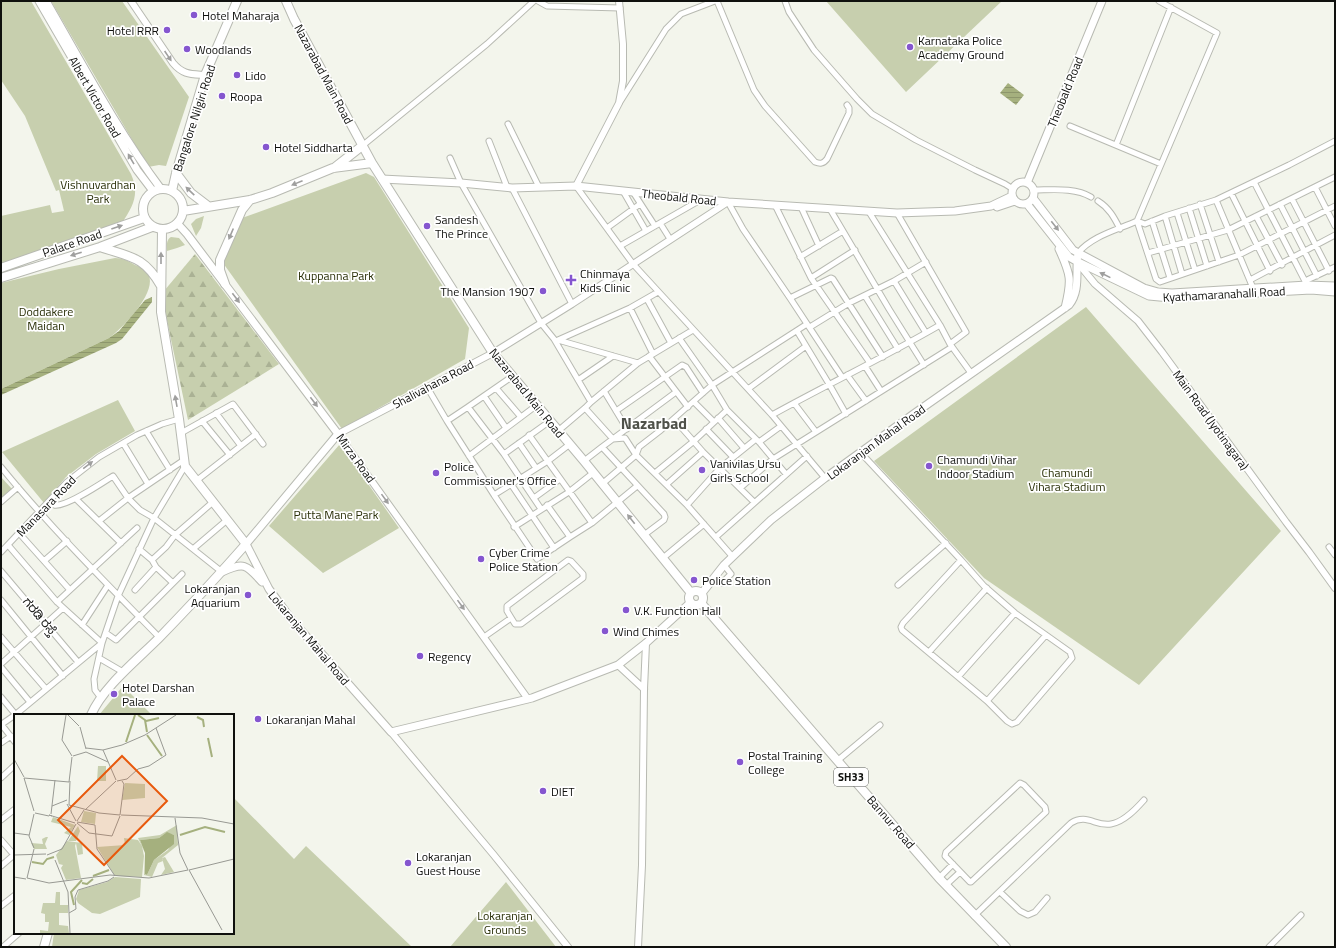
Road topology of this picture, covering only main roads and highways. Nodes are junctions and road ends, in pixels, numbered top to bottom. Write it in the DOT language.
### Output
graph roads {
  1 [pos="39,1"];
  2 [pos="46,1"];
  3 [pos="236,1"];
  4 [pos="282,1"];
  5 [pos="286,1"];
  6 [pos="1102,1"];
  7 [pos="294,19"];
  8 [pos="362,146"];
  9 [pos="372,164"];
  10 [pos="333,168"];
  11 [pos="176,173"];
  12 [pos="382,179"];
  13 [pos="1027,183"];
  14 [pos="157,190"];
  15 [pos="172,192"];
  16 [pos="1013,196"];
  17 [pos="1033,198"];
  18 [pos="250,200"];
  19 [pos="1027,204"];
  20 [pos="208,206"];
  21 [pos="183,211"];
  22 [pos="144,218"];
  23 [pos="177,224"];
  24 [pos="152,227"];
  25 [pos="162,230"];
  26 [pos="1055,238"];
  27 [pos="100,246"];
  28 [pos="1078,253"];
  29 [pos="1076,261"];
  30 [pos="1,268"];
  31 [pos="1,278"];
  32 [pos="225,284"];
  33 [pos="161,286"];
  34 [pos="1335,286"];
  35 [pos="1335,292"];
  36 [pos="1065,308"];
  37 [pos="338,434"];
  38 [pos="246,544"];
  39 [pos="222,572"];
  40 [pos="268,589"];
  41 [pos="691,593"];
  42 [pos="702,593"];
  43 [pos="691,602"];
  44 [pos="701,603"];
  45 [pos="92,714"];
  46 [pos="48,934"];
  47 [pos="44,947"];
  48 [pos="1006,947"];
  14 -- 1 [label="main road, Albert Victor Road, one-way"];
  2 -- 14 [label="main road"];
  3 -- 11 [label="main road, Bangalore Nilgiri Road"];
  4 -- 7 [label="main road"];
  5 -- 7 [label="main road, Nazarabad Main Road"];
  6 -- 13 [label="main road, Theobald Road"];
  7 -- 8 [label="main road, Nazarabad Main Road"];
  8 -- 9 [label="main road"];
  8 -- 10 [label="main road"];
  9 -- 10 [label="main road"];
  9 -- 12 [label="main road"];
  10 -- 18 [label="main road, one-way"];
  11 -- 15 [label="main road, Bangalore Nilgiri Road"];
  20 -- 11 [label="main road, one-way"];
  12 -- 16 [label="main road, Theobald Road"];
  41 -- 12 [label="main road, Nazarabad Main Road, one-way"];
  13 -- 16 [label="main road"];
  13 -- 17 [label="main road"];
  14 -- 15 [label="main road"];
  14 -- 22 [label="main road"];
  15 -- 21 [label="main road"];
  16 -- 19 [label="main road"];
  17 -- 19 [label="main road"];
  17 -- 28 [label="main road, Kyathamaranahalli Road, one-way"];
  18 -- 20 [label="main road"];
  18 -- 32 [label="main road, one-way"];
  19 -- 26 [label="main road, Kyathamaranahalli Road"];
  20 -- 21 [label="main road"];
  21 -- 23 [label="main road"];
  22 -- 24 [label="main road"];
  30 -- 22 [label="main road, Palace Road, one-way"];
  23 -- 25 [label="main road"];
  23 -- 32 [label="main road, Mirza Road"];
  24 -- 25 [label="main road"];
  24 -- 27 [label="main road"];
  33 -- 25 [label="main road, Lokaranjan Mahal Road, one-way"];
  26 -- 29 [label="main road, Kyathamaranahalli Road"];
  26 -- 36 [label="main road"];
  27 -- 31 [label="main road, one-way"];
  27 -- 33 [label="main road"];
  28 -- 29 [label="main road, Lokaranjan Mahal Road"];
  28 -- 34 [label="main road, Kyathamaranahalli Road"];
  35 -- 29 [label="main road, Kyathamaranahalli Road, one-way"];
  29 -- 36 [label="main road, Lokaranjan Mahal Road"];
  32 -- 37 [label="main road, Mirza Road, one-way"];
  38 -- 33 [label="main road, Lokaranjan Mahal Road, one-way"];
  36 -- 42 [label="main road, Lokaranjan Mahal Road"];
  37 -- 38 [label="main road, Shalivahana Road"];
  38 -- 39 [label="main road"];
  38 -- 40 [label="main road, Lokaranjan Mahal Road"];
  39 -- 40 [label="main road"];
  39 -- 45 [label="main road"];
  40 -- 43 [label="main road, Lokaranjan Mahal Road"];
  41 -- 42 [label="main road"];
  41 -- 43 [label="main road"];
  42 -- 44 [label="main road"];
  43 -- 44 [label="main road"];
  44 -- 48 [label="main road, Bannur Road / SH33"];
  46 -- 47 [label="main road"];
}
